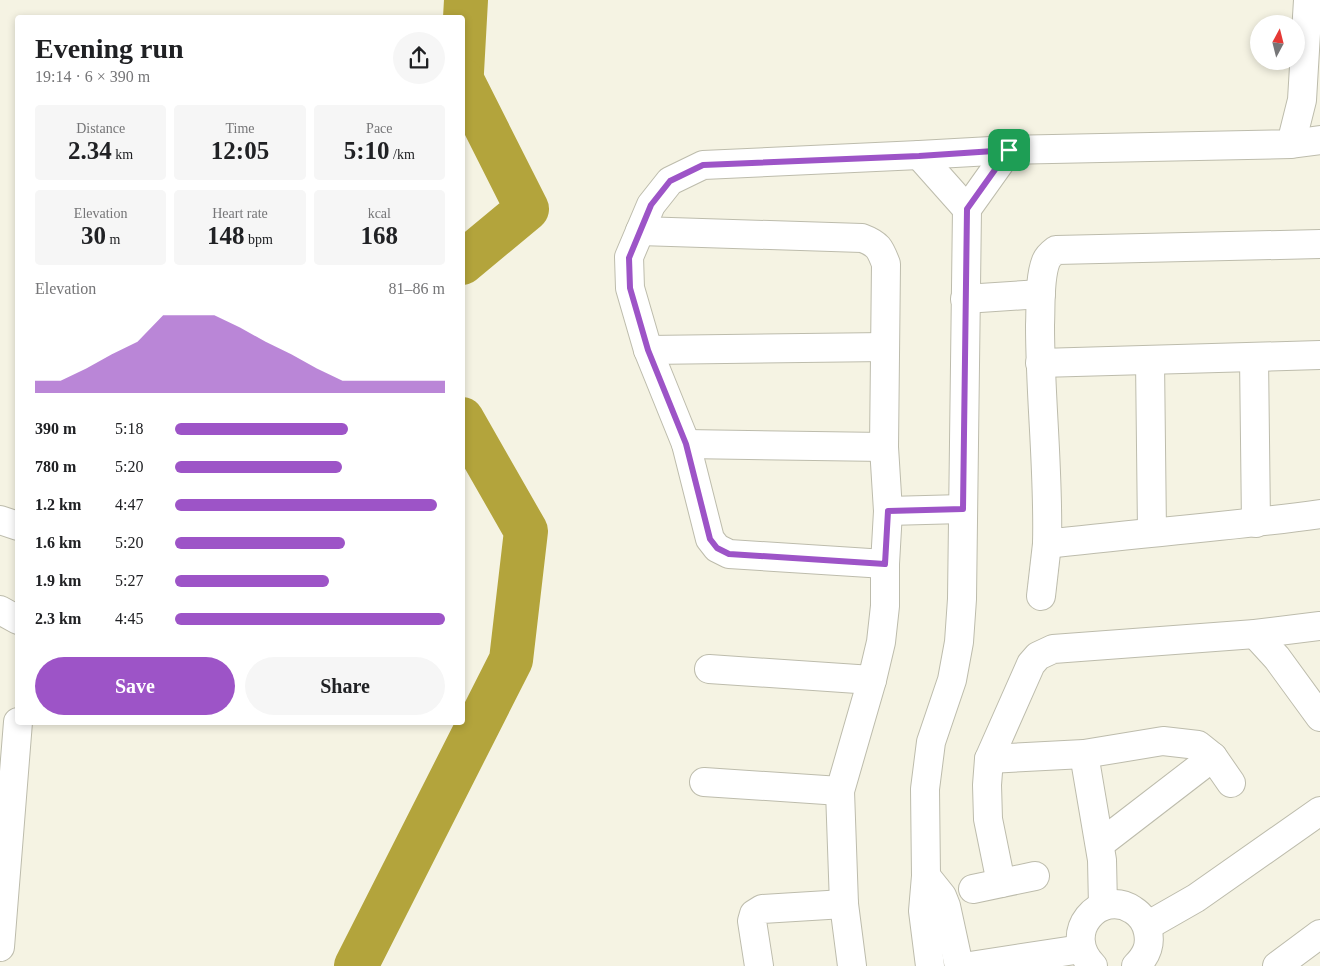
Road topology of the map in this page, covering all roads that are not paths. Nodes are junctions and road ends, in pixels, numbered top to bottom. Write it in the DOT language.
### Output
graph roads {
  1 [pos="1308,0"];
  2 [pos="1320,140"];
  3 [pos="1291,144"];
  4 [pos="1009,150"];
  5 [pos="919,156"];
  6 [pos="967,209"];
  7 [pos="640,231"];
  8 [pos="1320,244"];
  9 [pos="1041,294"];
  10 [pos="965,299"];
  11 [pos="885,347"];
  12 [pos="648,350"];
  13 [pos="1320,355"];
  14 [pos="1254,357"];
  15 [pos="1150,360"];
  16 [pos="1040,363"];
  17 [pos="686,444"];
  18 [pos="884,447"];
  19 [pos="963,509"];
  20 [pos="888,511"];
  21 [pos="1320,514"];
  22 [pos="0,520"];
  23 [pos="1256,523"];
  24 [pos="15,525"];
  25 [pos="1152,532"];
  26 [pos="1047,544"];
  27 [pos="885,564"];
  28 [pos="1041,596"];
  29 [pos="0,610"];
  30 [pos="15,618"];
  31 [pos="1320,626"];
  32 [pos="1255,634"];
  33 [pos="709,668"];
  34 [pos="872,680"];
  35 [pos="1320,718"];
  36 [pos="18,725"];
  37 [pos="1084,754"];
  38 [pos="1213,757"];
  39 [pos="989,760"];
  40 [pos="704,782"];
  41 [pos="1231,783"];
  42 [pos="840,791"];
  43 [pos="1320,811"];
  44 [pos="1100,844"];
  45 [pos="926,876"];
  46 [pos="1035,876"];
  47 [pos="1001,883"];
  48 [pos="973,889"];
  49 [pos="844,904"];
  50 [pos="1103,906"];
  51 [pos="1147,926"];
  52 [pos="1320,934"];
  53 [pos="0,947"];
  54 [pos="1087,958"];
  55 [pos="759,966"];
  56 [pos="852,966"];
  57 [pos="930,966"];
  58 [pos="959,966"];
  59 [pos="970,966"];
  60 [pos="1136,966"];
  61 [pos="1277,966"];
  1 -- 3 [label="street"];
  2 -- 3 [label="street"];
  3 -- 4 [label="street"];
  4 -- 5 [label="street"];
  4 -- 6 [label="street"];
  5 -- 6 [label="street"];
  5 -- 7 [label="street"];
  6 -- 10 [label="street"];
  7 -- 11 [label="street"];
  7 -- 12 [label="street"];
  8 -- 9 [label="street"];
  9 -- 10 [label="street"];
  9 -- 16 [label="street"];
  10 -- 19 [label="street"];
  11 -- 12 [label="street"];
  11 -- 18 [label="street"];
  12 -- 17 [label="street"];
  13 -- 14 [label="street"];
  14 -- 15 [label="street"];
  14 -- 23 [label="street"];
  15 -- 16 [label="street"];
  15 -- 25 [label="street"];
  16 -- 26 [label="street"];
  17 -- 18 [label="street"];
  17 -- 27 [label="street"];
  18 -- 20 [label="street"];
  19 -- 20 [label="street"];
  19 -- 45 [label="street"];
  20 -- 27 [label="street"];
  21 -- 23 [label="street"];
  22 -- 24 [label="street"];
  23 -- 25 [label="street"];
  25 -- 26 [label="street"];
  26 -- 28 [label="street"];
  27 -- 34 [label="street"];
  29 -- 30 [label="street"];
  31 -- 32 [label="street"];
  32 -- 35 [label="street"];
  32 -- 39 [label="street"];
  33 -- 34 [label="street"];
  34 -- 42 [label="street"];
  36 -- 53 [label="street"];
  37 -- 38 [label="street"];
  37 -- 39 [label="street"];
  37 -- 44 [label="street"];
  38 -- 41 [label="street"];
  38 -- 44 [label="street"];
  39 -- 47 [label="street"];
  40 -- 42 [label="street"];
  42 -- 49 [label="street"];
  43 -- 51 [label="street"];
  44 -- 50 [label="street"];
  45 -- 57 [label="street"];
  45 -- 58 [label="street"];
  46 -- 47 [label="street"];
  47 -- 48 [label="street"];
  49 -- 55 [label="street"];
  49 -- 56 [label="street"];
  50 -- 51 [label="street"];
  50 -- 54 [label="street"];
  51 -- 60 [label="street"];
  52 -- 61 [label="street"];
  54 -- 59 [label="street"];
}
